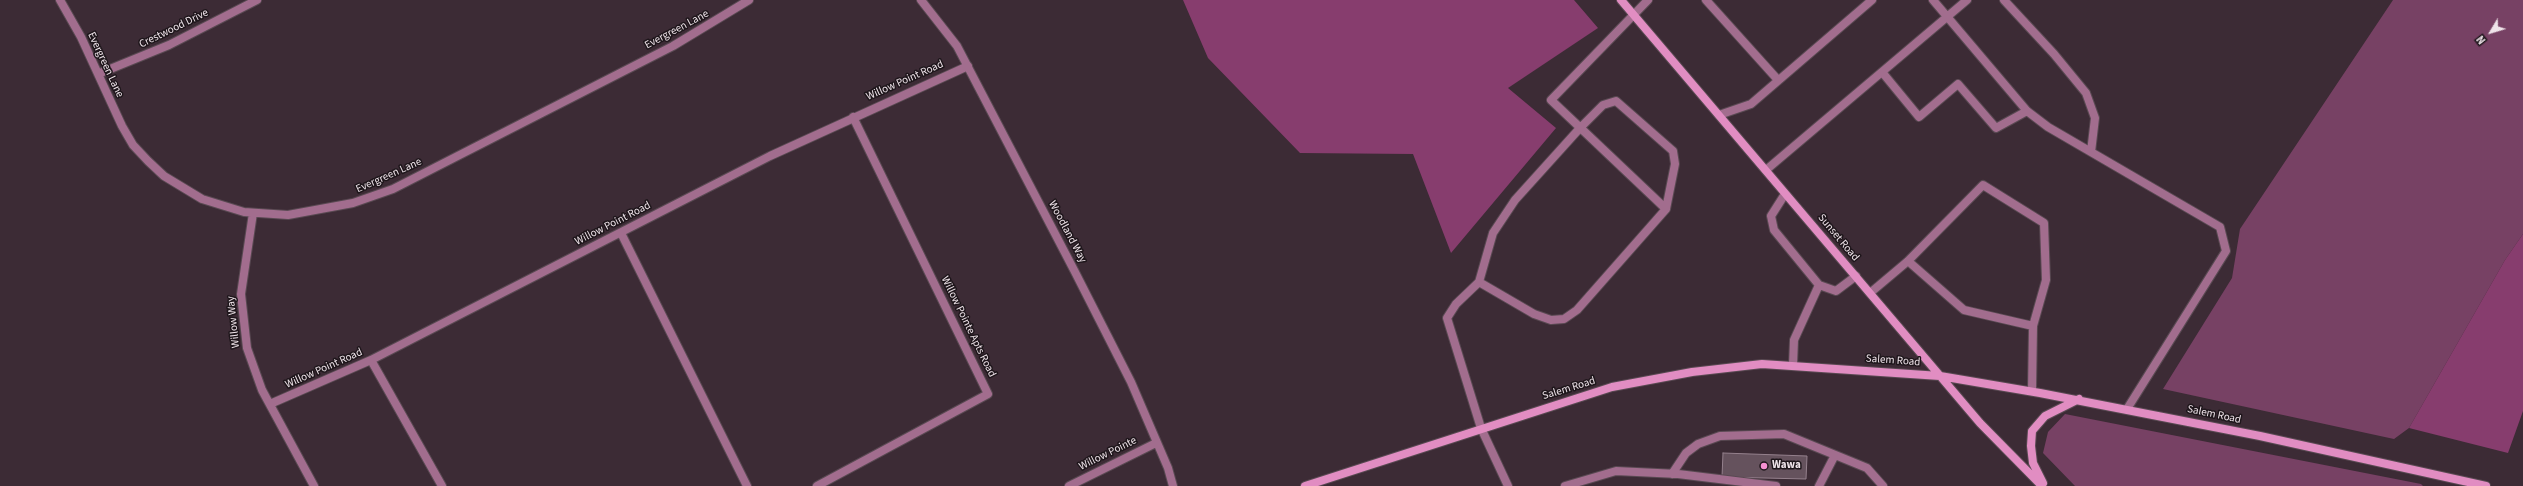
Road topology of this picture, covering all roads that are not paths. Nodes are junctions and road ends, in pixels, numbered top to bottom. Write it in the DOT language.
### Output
graph roads {
  1 [pos="60,0"];
  2 [pos="257,0"];
  3 [pos="749,0"];
  4 [pos="921,0"];
  5 [pos="1621,0"];
  6 [pos="1648,0"];
  7 [pos="1706,0"];
  8 [pos="1872,0"];
  9 [pos="1933,0"];
  10 [pos="1967,0"];
  11 [pos="2004,0"];
  12 [pos="1633,14"];
  13 [pos="1948,16"];
  14 [pos="968,66"];
  15 [pos="1882,72"];
  16 [pos="98,74"];
  17 [pos="1778,80"];
  18 [pos="2027,111"];
  19 [pos="1719,115"];
  20 [pos="853,117"];
  21 [pos="1580,128"];
  22 [pos="2091,152"];
  23 [pos="1766,170"];
  24 [pos="1786,194"];
  25 [pos="1666,209"];
  26 [pos="253,214"];
  27 [pos="621,233"];
  28 [pos="1908,262"];
  29 [pos="1856,276"];
  30 [pos="1479,282"];
  31 [pos="1819,285"];
  32 [pos="1870,293"];
  33 [pos="2033,326"];
  34 [pos="371,360"];
  35 [pos="1793,365"];
  36 [pos="1940,376"];
  37 [pos="2032,391"];
  38 [pos="2079,399"];
  39 [pos="270,404"];
  40 [pos="2127,409"];
  41 [pos="1481,428"];
  42 [pos="1156,443"];
  43 [pos="1835,455"];
  44 [pos="1672,474"];
  45 [pos="1736,483"];
  46 [pos="314,486"];
  47 [pos="442,486"];
  48 [pos="747,486"];
  49 [pos="817,486"];
  50 [pos="1069,486"];
  51 [pos="1172,486"];
  52 [pos="1305,486"];
  53 [pos="1508,486"];
  54 [pos="1565,486"];
  55 [pos="1776,486"];
  56 [pos="1819,486"];
  57 [pos="1883,486"];
  58 [pos="2043,486"];
  59 [pos="2486,486"];
  1 -- 16 [label="street, Evergreen Lane"];
  2 -- 16 [label="street, Crestwood Drive"];
  3 -- 26 [label="street, Evergreen Lane"];
  4 -- 14 [label="street, Woodland Way"];
  5 -- 12 [label="street, Sunset Road"];
  6 -- 12 [label="street"];
  7 -- 17 [label="street"];
  8 -- 17 [label="street"];
  9 -- 13 [label="street"];
  10 -- 13 [label="street"];
  11 -- 22 [label="street"];
  12 -- 19 [label="street, Sunset Road"];
  12 -- 21 [label="street"];
  13 -- 15 [label="street"];
  13 -- 18 [label="street"];
  14 -- 20 [label="street, Willow Point Road"];
  14 -- 42 [label="street, Woodland Way"];
  15 -- 18 [label="street"];
  15 -- 23 [label="street"];
  16 -- 26 [label="street, Evergreen Lane"];
  17 -- 19 [label="street"];
  18 -- 22 [label="street"];
  19 -- 23 [label="street, Sunset Road"];
  20 -- 27 [label="street, Willow Point Road"];
  20 -- 49 [label="street, Willow Pointe Apts Road"];
  21 -- 25 [label="street"];
  21 -- 25 [label="street"];
  21 -- 30 [label="street"];
  22 -- 40 [label="street"];
  23 -- 24 [label="street, Sunset Road"];
  24 -- 29 [label="street, Sunset Road"];
  24 -- 31 [label="street"];
  25 -- 30 [label="street"];
  26 -- 39 [label="street, Willow Way"];
  27 -- 34 [label="street, Willow Point Road"];
  27 -- 48 [label="street"];
  28 -- 32 [label="street"];
  28 -- 33 [label="street"];
  28 -- 33 [label="street"];
  29 -- 31 [label="street"];
  29 -- 32 [label="street, Sunset Road"];
  30 -- 41 [label="street"];
  31 -- 35 [label="street"];
  32 -- 36 [label="street, Sunset Road"];
  33 -- 37 [label="street"];
  34 -- 39 [label="street, Willow Point Road"];
  34 -- 47 [label="street"];
  35 -- 36 [label="street, Salem Road"];
  35 -- 41 [label="street, Salem Road"];
  36 -- 37 [label="street, Salem Road"];
  36 -- 58 [label="street, Sunset Road"];
  37 -- 38 [label="street, Salem Road"];
  38 -- 40 [label="street, Salem Road"];
  38 -- 58 [label="street"];
  39 -- 46 [label="street, Willow Way"];
  40 -- 59 [label="street, Salem Road"];
  41 -- 52 [label="street, Salem Road"];
  41 -- 53 [label="street"];
  42 -- 50 [label="street, Willow Pointe"];
  42 -- 51 [label="street, Woodland Way"];
  43 -- 44 [label="street"];
  43 -- 56 [label="street"];
  43 -- 57 [label="street"];
  44 -- 45 [label="street"];
  44 -- 54 [label="street"];
  45 -- 55 [label="street"];
}
